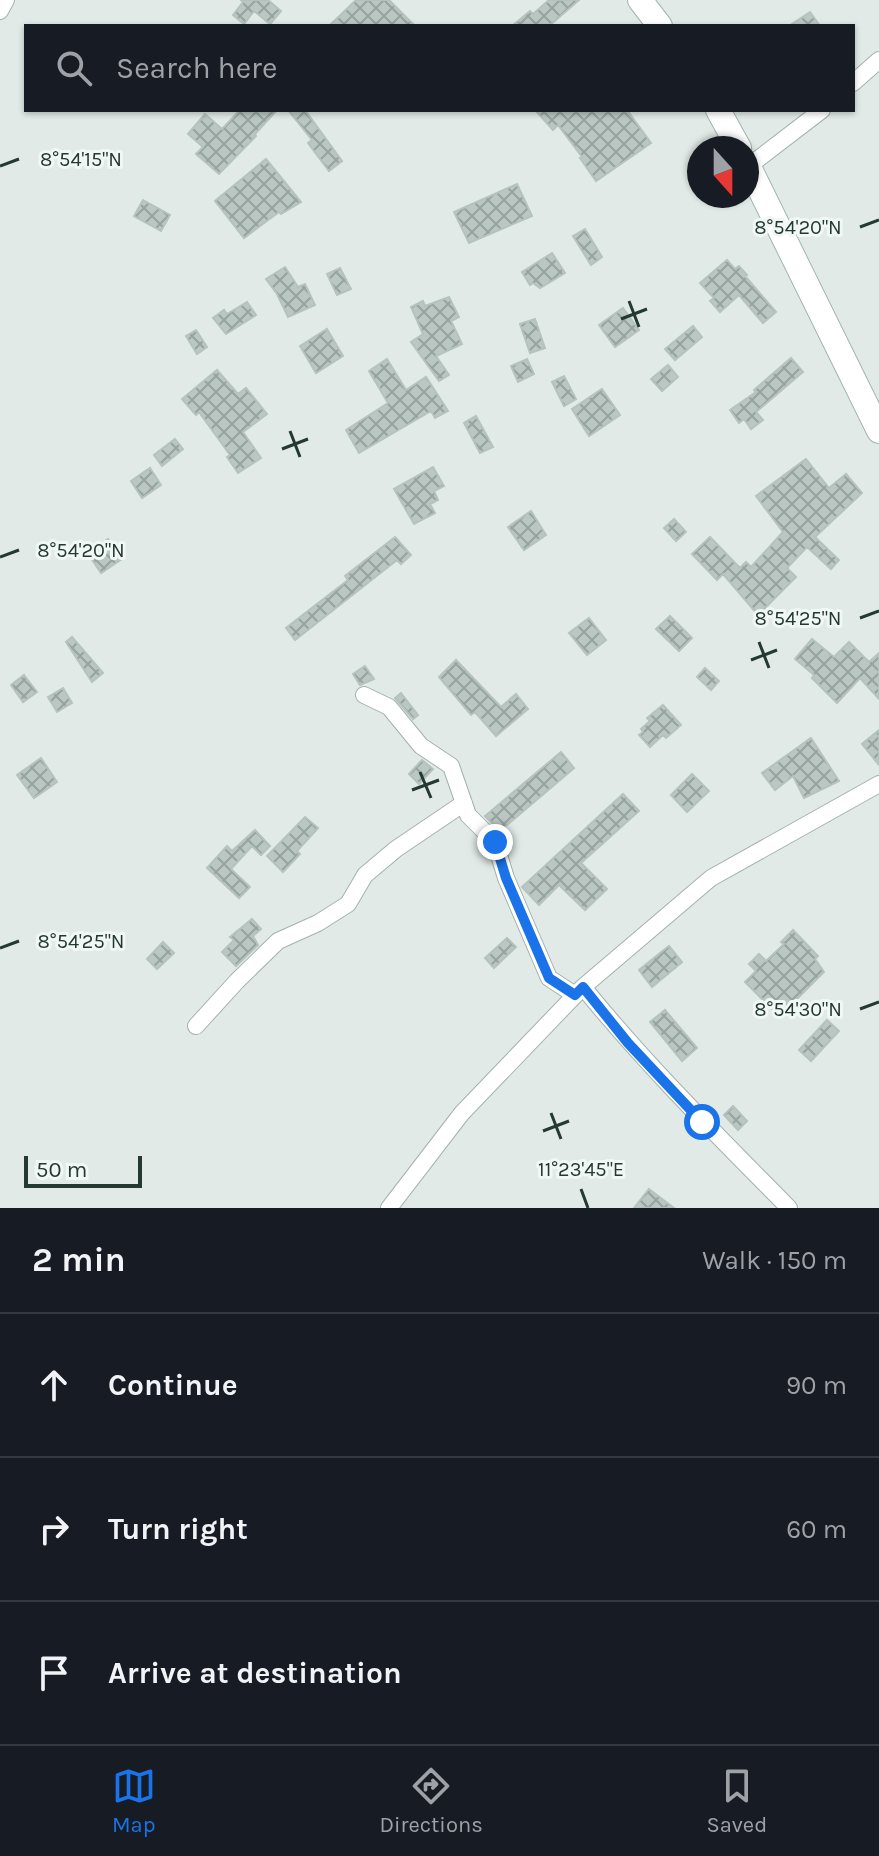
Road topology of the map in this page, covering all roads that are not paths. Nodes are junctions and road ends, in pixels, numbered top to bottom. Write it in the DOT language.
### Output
graph roads {
  1 [pos="6,0"];
  2 [pos="640,0"];
  3 [pos="0,11"];
  4 [pos="658,24"];
  5 [pos="879,60"];
  6 [pos="855,81"];
  7 [pos="719,112"];
  8 [pos="819,112"];
  9 [pos="732,136"];
  10 [pos="759,150"];
  11 [pos="759,187"];
  12 [pos="879,431"];
  13 [pos="364,695"];
  14 [pos="879,784"];
  15 [pos="464,803"];
  16 [pos="579,991"];
  17 [pos="196,1026"];
  18 [pos="389,1208"];
  19 [pos="789,1208"];
  1 -- 3 [label="street"];
  2 -- 4 [label="main road"];
  5 -- 6 [label="street"];
  7 -- 9 [label="main road"];
  8 -- 10 [label="street"];
  11 -- 12 [label="main road"];
  13 -- 15 [label="street"];
  14 -- 16 [label="street"];
  15 -- 16 [label="street"];
  15 -- 17 [label="street"];
  16 -- 18 [label="street"];
  16 -- 19 [label="street"];
}
